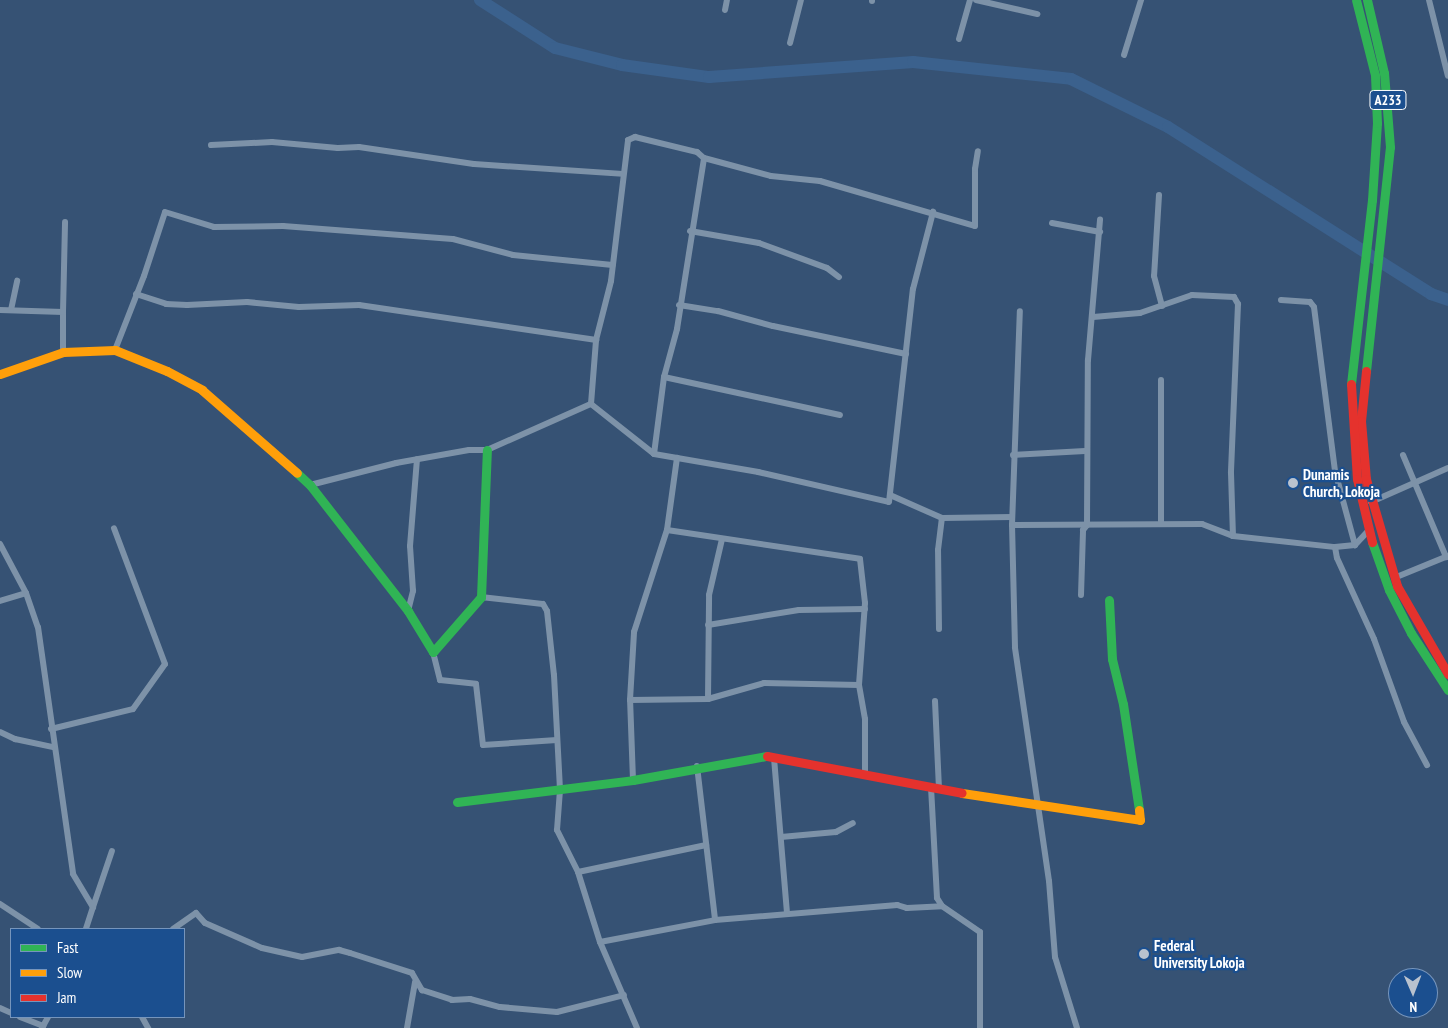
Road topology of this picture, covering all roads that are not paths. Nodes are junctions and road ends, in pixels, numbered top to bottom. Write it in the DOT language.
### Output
graph roads {
  1 [pos="727,0"];
  2 [pos="801,0"];
  3 [pos="970,0"];
  4 [pos="976,0"];
  5 [pos="1141,0"];
  6 [pos="1356,0"];
  7 [pos="1429,0"];
  8 [pos="1369,2"];
  9 [pos="725,10"];
  10 [pos="1037,14"];
  11 [pos="959,39"];
  12 [pos="790,43"];
  13 [pos="1124,55"];
  14 [pos="1448,76"];
  15 [pos="211,145"];
  16 [pos="978,151"];
  17 [pos="704,158"];
  18 [pos="623,174"];
  19 [pos="1160,195"];
  20 [pos="932,212"];
  21 [pos="1100,220"];
  22 [pos="65,222"];
  23 [pos="1052,223"];
  24 [pos="690,231"];
  25 [pos="1100,232"];
  26 [pos="612,265"];
  27 [pos="839,277"];
  28 [pos="17,281"];
  29 [pos="136,294"];
  30 [pos="1281,300"];
  31 [pos="679,305"];
  32 [pos="1162,306"];
  33 [pos="0,310"];
  34 [pos="11,310"];
  35 [pos="1020,311"];
  36 [pos="63,312"];
  37 [pos="1093,317"];
  38 [pos="596,340"];
  39 [pos="115,350"];
  40 [pos="63,352"];
  41 [pos="906,354"];
  42 [pos="0,374"];
  43 [pos="664,377"];
  44 [pos="1161,380"];
  45 [pos="591,404"];
  46 [pos="840,415"];
  47 [pos="487,450"];
  48 [pos="1085,451"];
  49 [pos="654,454"];
  50 [pos="1403,454"];
  51 [pos="1014,455"];
  52 [pos="678,458"];
  53 [pos="417,459"];
  54 [pos="1448,468"];
  55 [pos="1414,481"];
  56 [pos="310,485"];
  57 [pos="890,495"];
  58 [pos="1371,502"];
  59 [pos="942,518"];
  60 [pos="1012,521"];
  61 [pos="1161,524"];
  62 [pos="1087,525"];
  63 [pos="114,528"];
  64 [pos="667,530"];
  65 [pos="1368,531"];
  66 [pos="1233,536"];
  67 [pos="722,539"];
  68 [pos="0,544"];
  69 [pos="1356,545"];
  70 [pos="1335,547"];
  71 [pos="1447,557"];
  72 [pos="1394,578"];
  73 [pos="26,593"];
  74 [pos="1081,595"];
  75 [pos="480,597"];
  76 [pos="1109,600"];
  77 [pos="0,601"];
  78 [pos="865,609"];
  79 [pos="408,611"];
  80 [pos="708,625"];
  81 [pos="940,629"];
  82 [pos="433,652"];
  83 [pos="1448,674"];
  84 [pos="859,685"];
  85 [pos="1448,690"];
  86 [pos="708,699"];
  87 [pos="630,700"];
  88 [pos="934,701"];
  89 [pos="51,729"];
  90 [pos="0,732"];
  91 [pos="557,740"];
  92 [pos="53,747"];
  93 [pos="774,758"];
  94 [pos="1427,765"];
  95 [pos="697,766"];
  96 [pos="865,773"];
  97 [pos="633,780"];
  98 [pos="935,788"];
  99 [pos="560,790"];
  100 [pos="457,802"];
  101 [pos="1038,806"];
  102 [pos="853,823"];
  103 [pos="781,837"];
  104 [pos="706,845"];
  105 [pos="112,851"];
  106 [pos="578,872"];
  107 [pos="0,904"];
  108 [pos="942,906"];
  109 [pos="93,907"];
  110 [pos="787,913"];
  111 [pos="715,920"];
  112 [pos="36,928"];
  113 [pos="86,928"];
  114 [pos="174,928"];
  115 [pos="600,942"];
  116 [pos="416,982"];
  117 [pos="624,995"];
  118 [pos="22,1018"];
  119 [pos="43,1027"];
  120 [pos="407,1028"];
  121 [pos="637,1028"];
  122 [pos="980,1028"];
  123 [pos="1077,1028"];
  1 -- 9 [label="street"];
  2 -- 12 [label="street"];
  3 -- 11 [label="street"];
  4 -- 10 [label="street"];
  5 -- 13 [label="street"];
  6 -- 65 [label="main road, A233"];
  7 -- 14 [label="street"];
  8 -- 58 [label="main road, A233"];
  15 -- 18 [label="street"];
  16 -- 20 [label="street"];
  17 -- 18 [label="street"];
  17 -- 20 [label="street"];
  17 -- 24 [label="street"];
  18 -- 26 [label="street"];
  19 -- 32 [label="street"];
  20 -- 41 [label="street"];
  21 -- 25 [label="street"];
  22 -- 36 [label="street"];
  23 -- 25 [label="street"];
  24 -- 27 [label="street"];
  24 -- 31 [label="street"];
  25 -- 37 [label="street"];
  26 -- 29 [label="street"];
  26 -- 38 [label="street"];
  28 -- 34 [label="street"];
  29 -- 38 [label="street"];
  29 -- 39 [label="street"];
  30 -- 69 [label="street"];
  31 -- 41 [label="street"];
  31 -- 43 [label="street"];
  32 -- 37 [label="street"];
  32 -- 66 [label="street"];
  33 -- 34 [label="street"];
  34 -- 36 [label="street"];
  35 -- 51 [label="street"];
  36 -- 40 [label="street"];
  37 -- 48 [label="street"];
  38 -- 45 [label="street"];
  39 -- 40 [label="main road"];
  39 -- 56 [label="main road"];
  40 -- 42 [label="main road"];
  41 -- 57 [label="street"];
  43 -- 46 [label="street"];
  43 -- 49 [label="street"];
  44 -- 61 [label="street"];
  45 -- 47 [label="street"];
  45 -- 49 [label="street"];
  47 -- 53 [label="street"];
  47 -- 75 [label="main road"];
  48 -- 51 [label="street"];
  48 -- 62 [label="street"];
  49 -- 52 [label="street"];
  50 -- 55 [label="street"];
  51 -- 60 [label="street"];
  52 -- 57 [label="street"];
  52 -- 64 [label="street"];
  53 -- 56 [label="street"];
  53 -- 79 [label="street"];
  54 -- 55 [label="street"];
  55 -- 58 [label="street"];
  55 -- 71 [label="street"];
  56 -- 79 [label="main road"];
  57 -- 59 [label="street"];
  58 -- 72 [label="main road, A233"];
  59 -- 60 [label="street"];
  59 -- 81 [label="street"];
  60 -- 62 [label="street"];
  60 -- 101 [label="street"];
  61 -- 62 [label="street"];
  61 -- 66 [label="street"];
  62 -- 74 [label="street"];
  63 -- 89 [label="street"];
  64 -- 67 [label="street"];
  64 -- 87 [label="street"];
  65 -- 69 [label="street"];
  65 -- 85 [label="main road, A233"];
  66 -- 70 [label="street"];
  67 -- 78 [label="street"];
  67 -- 80 [label="street"];
  68 -- 73 [label="street"];
  69 -- 70 [label="street"];
  70 -- 94 [label="street"];
  71 -- 72 [label="street"];
  72 -- 83 [label="main road, A233"];
  73 -- 77 [label="street"];
  73 -- 89 [label="street"];
  75 -- 82 [label="main road"];
  75 -- 91 [label="street"];
  76 -- 101 [label="main road"];
  78 -- 80 [label="street"];
  78 -- 84 [label="street"];
  79 -- 82 [label="main road"];
  80 -- 86 [label="street"];
  82 -- 91 [label="street"];
  84 -- 86 [label="street"];
  84 -- 96 [label="street"];
  86 -- 87 [label="street"];
  87 -- 97 [label="street"];
  88 -- 98 [label="street"];
  89 -- 92 [label="street"];
  90 -- 92 [label="street"];
  91 -- 99 [label="street"];
  92 -- 109 [label="street"];
  93 -- 95 [label="main road"];
  93 -- 96 [label="main road"];
  93 -- 103 [label="street"];
  95 -- 97 [label="main road"];
  95 -- 104 [label="street"];
  96 -- 98 [label="main road"];
  97 -- 99 [label="main road"];
  98 -- 101 [label="main road"];
  98 -- 108 [label="street"];
  99 -- 100 [label="main road"];
  99 -- 106 [label="street"];
  101 -- 123 [label="street"];
  102 -- 103 [label="street"];
  103 -- 110 [label="street"];
  104 -- 106 [label="street"];
  104 -- 111 [label="street"];
  105 -- 109 [label="street"];
  106 -- 115 [label="street"];
  107 -- 112 [label="street"];
  108 -- 110 [label="street"];
  108 -- 122 [label="street"];
  109 -- 113 [label="street"];
  110 -- 111 [label="street"];
  111 -- 115 [label="street"];
  114 -- 116 [label="street"];
  115 -- 117 [label="street"];
  116 -- 117 [label="street"];
  116 -- 120 [label="street"];
  117 -- 121 [label="street"];
  118 -- 119 [label="street"];
}
